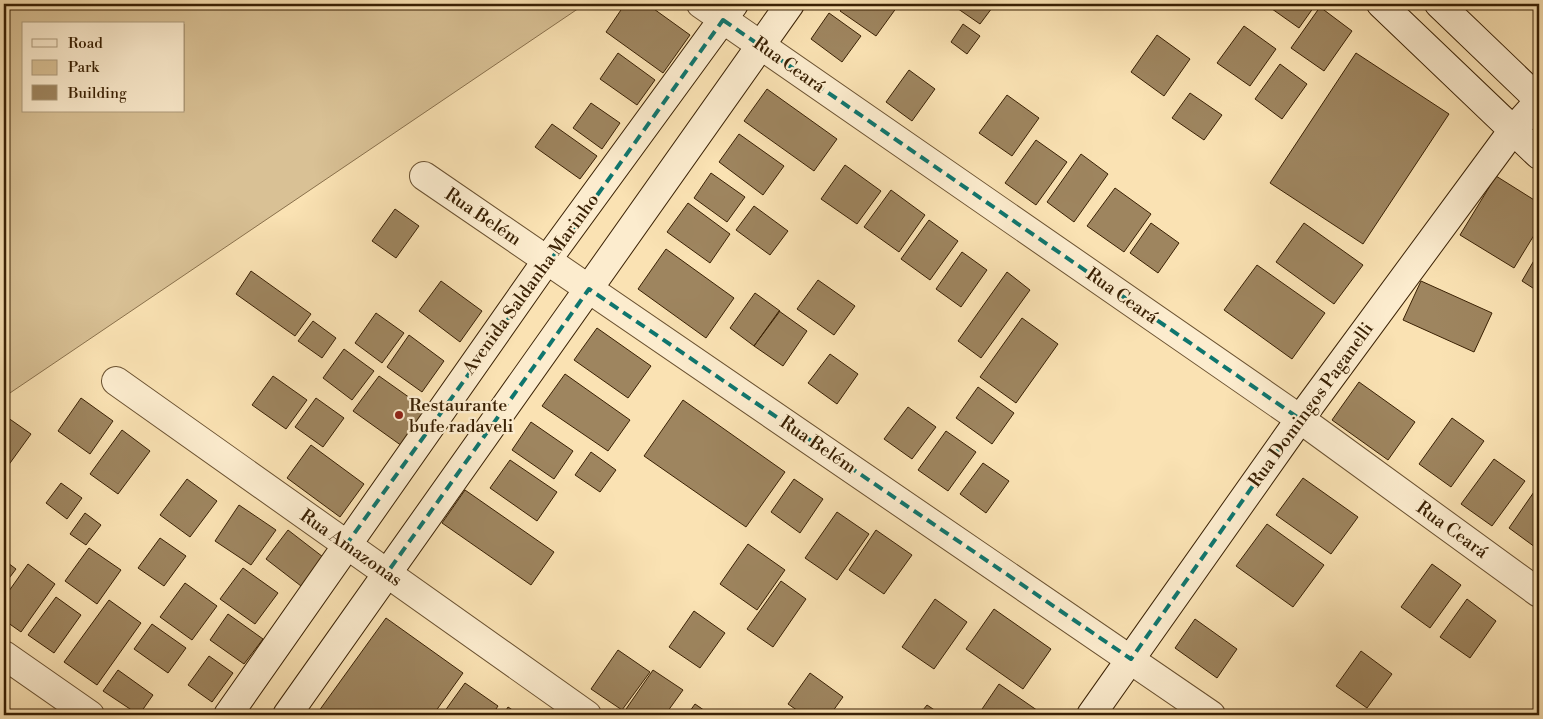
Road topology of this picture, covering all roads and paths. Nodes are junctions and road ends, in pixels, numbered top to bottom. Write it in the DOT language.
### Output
graph roads {
  1 [pos="701,4"];
  2 [pos="790,4"];
  3 [pos="1381,4"];
  4 [pos="1439,4"];
  5 [pos="728,12"];
  6 [pos="761,46"];
  7 [pos="1539,100"];
  8 [pos="1513,130"];
  9 [pos="1539,155"];
  10 [pos="424,176"];
  11 [pos="547,260"];
  12 [pos="589,289"];
  13 [pos="116,381"];
  14 [pos="1300,419"];
  15 [pos="346,545"];
  16 [pos="388,574"];
  17 [pos="1539,593"];
  18 [pos="4,655"];
  19 [pos="1131,659"];
  20 [pos="90,715"];
  21 [pos="228,715"];
  22 [pos="287,715"];
  23 [pos="587,715"];
  24 [pos="1091,715"];
  25 [pos="1211,715"];
  1 -- 5 [label="street, Rua Ceará"];
  2 -- 6 [label="street"];
  3 -- 8 [label="street"];
  4 -- 7 [label="street"];
  5 -- 6 [label="street, Rua Ceará"];
  5 -- 11 [label="street, Avenida Saldanha Marinho"];
  6 -- 12 [label="street"];
  6 -- 14 [label="street, Rua Ceará"];
  7 -- 8 [label="street, Rua Domingos Paganelli"];
  8 -- 9 [label="street"];
  8 -- 14 [label="street, Rua Domingos Paganelli"];
  10 -- 11 [label="street, Rua Belém"];
  11 -- 12 [label="street, Rua Belém"];
  11 -- 15 [label="street, Avenida Saldanha Marinho"];
  12 -- 16 [label="street"];
  12 -- 19 [label="street, Rua Belém"];
  13 -- 15 [label="street, Rua Amazonas"];
  14 -- 17 [label="street, Rua Ceará"];
  14 -- 19 [label="street, Rua Domingos Paganelli"];
  15 -- 16 [label="street, Rua Amazonas"];
  15 -- 21 [label="street, Avenida Saldanha Marinho"];
  16 -- 22 [label="street"];
  16 -- 23 [label="street, Rua Amazonas"];
  18 -- 20 [label="street"];
  19 -- 24 [label="street, Rua Domingos Paganelli"];
  19 -- 25 [label="street, Rua Belém"];
}
